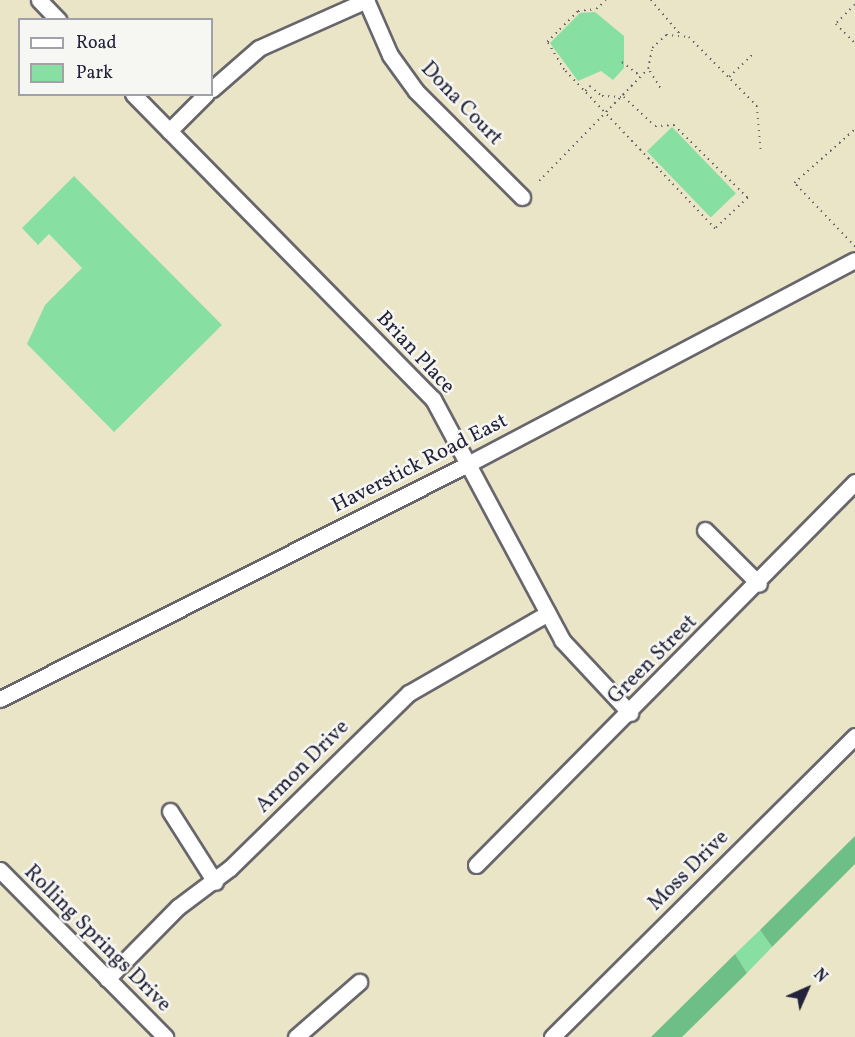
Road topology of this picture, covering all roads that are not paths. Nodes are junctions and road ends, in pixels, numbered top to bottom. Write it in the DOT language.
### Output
graph roads {
  1 [pos="39,0"];
  2 [pos="367,0"];
  3 [pos="56,18"];
  4 [pos="213,88"];
  5 [pos="135,96"];
  6 [pos="204,96"];
  7 [pos="169,131"];
  8 [pos="522,197"];
  9 [pos="855,260"];
  10 [pos="468,464"];
  11 [pos="855,482"];
  12 [pos="705,530"];
  13 [pos="759,584"];
  14 [pos="548,613"];
  15 [pos="0,699"];
  16 [pos="630,712"];
  17 [pos="855,736"];
  18 [pos="170,811"];
  19 [pos="476,865"];
  20 [pos="0,870"];
  21 [pos="215,882"];
  22 [pos="107,978"];
  23 [pos="359,982"];
  24 [pos="165,1037"];
  25 [pos="296,1037"];
  26 [pos="552,1037"];
  1 -- 3 [label="street"];
  2 -- 4 [label="street"];
  2 -- 8 [label="street, Dona Court"];
  5 -- 7 [label="street, Brian Place"];
  6 -- 7 [label="street"];
  7 -- 10 [label="street, Brian Place"];
  9 -- 10 [label="street, Haverstick Road East"];
  10 -- 14 [label="street, Brian Place"];
  10 -- 15 [label="street, Haverstick Road East"];
  11 -- 13 [label="street, Green Street"];
  12 -- 13 [label="street"];
  13 -- 16 [label="street, Green Street"];
  14 -- 16 [label="street, Brian Place"];
  14 -- 21 [label="street, Armon Drive"];
  16 -- 19 [label="street, Green Street"];
  17 -- 26 [label="street, Moss Drive"];
  18 -- 21 [label="street"];
  20 -- 22 [label="street, Rolling Springs Drive"];
  21 -- 22 [label="street, Armon Drive"];
  22 -- 24 [label="street, Rolling Springs Drive"];
  23 -- 25 [label="street"];
}
